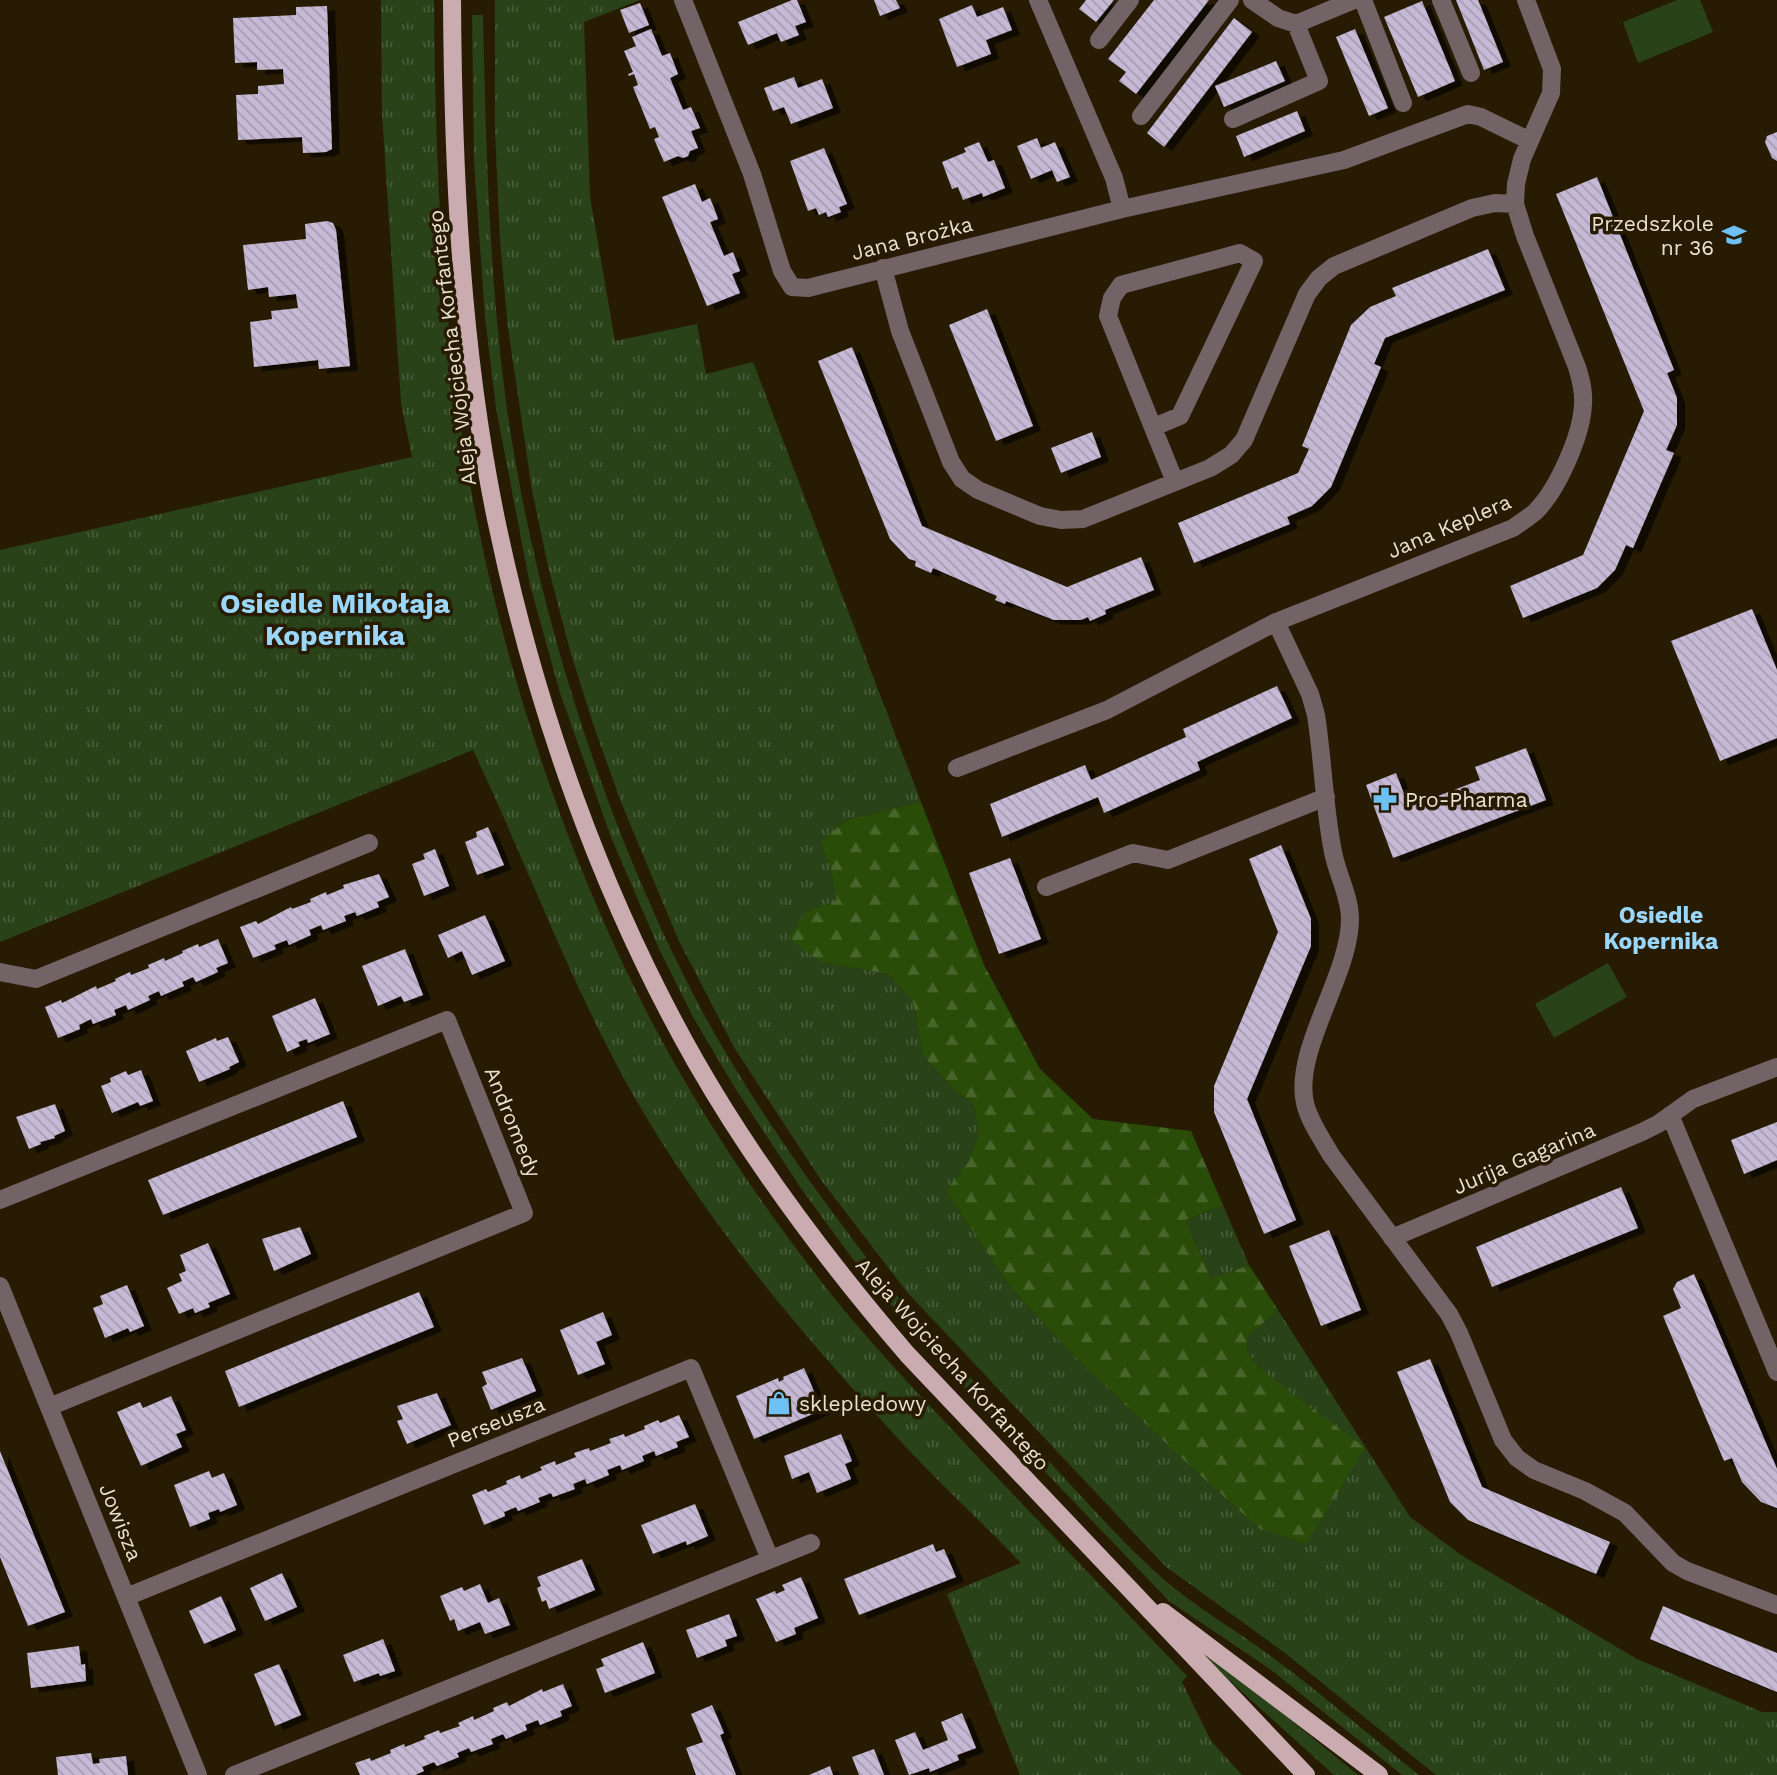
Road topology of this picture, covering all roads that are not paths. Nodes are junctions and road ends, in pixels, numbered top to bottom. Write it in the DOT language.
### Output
graph roads {
  1 [pos="452,0"];
  2 [pos="683,0"];
  3 [pos="1038,0"];
  4 [pos="1130,0"];
  5 [pos="1230,0"];
  6 [pos="1252,0"];
  7 [pos="1354,0"];
  8 [pos="1363,0"];
  9 [pos="1441,0"];
  10 [pos="1527,0"];
  11 [pos="1296,24"];
  12 [pos="1099,40"];
  13 [pos="1471,73"];
  14 [pos="1403,103"];
  15 [pos="1140,116"];
  16 [pos="1233,119"];
  17 [pos="1530,141"];
  18 [pos="1515,204"];
  19 [pos="1122,209"];
  20 [pos="883,268"];
  21 [pos="1154,427"];
  22 [pos="1175,482"];
  23 [pos="1276,622"];
  24 [pos="957,768"];
  25 [pos="1326,797"];
  26 [pos="369,843"];
  27 [pos="1046,887"];
  28 [pos="0,972"];
  29 [pos="1777,1068"];
  30 [pos="1671,1115"];
  31 [pos="0,1200"];
  32 [pos="1392,1238"];
  33 [pos="0,1286"];
  34 [pos="1777,1373"];
  35 [pos="49,1408"];
  36 [pos="811,1543"];
  37 [pos="770,1559"];
  38 [pos="1129,1587"];
  39 [pos="126,1597"];
  40 [pos="1777,1605"];
  41 [pos="198,1775"];
  42 [pos="234,1775"];
  43 [pos="1306,1775"];
  44 [pos="1380,1775"];
  1 -- 38 [label="main road, Aleja Wojciecha Korfantego"];
  2 -- 20 [label="street, Jana Brożka"];
  3 -- 19 [label="street"];
  4 -- 12 [label="street"];
  5 -- 15 [label="street"];
  6 -- 11 [label="street"];
  7 -- 11 [label="street"];
  8 -- 14 [label="street"];
  9 -- 13 [label="street"];
  10 -- 17 [label="street, Jana Keplera"];
  11 -- 16 [label="street"];
  17 -- 18 [label="street, Jana Keplera"];
  17 -- 19 [label="street, Jana Brożka"];
  18 -- 22 [label="street"];
  18 -- 23 [label="street, Jana Keplera"];
  19 -- 20 [label="street, Jana Brożka"];
  20 -- 22 [label="street"];
  21 -- 21 [label="street"];
  21 -- 22 [label="street"];
  23 -- 24 [label="street, Jana Keplera"];
  23 -- 25 [label="street"];
  25 -- 27 [label="street"];
  25 -- 32 [label="street"];
  26 -- 28 [label="street"];
  29 -- 30 [label="street, Jurija Gagarina"];
  30 -- 32 [label="street, Jurija Gagarina"];
  30 -- 34 [label="street"];
  31 -- 35 [label="street, Andromedy"];
  32 -- 40 [label="street"];
  33 -- 35 [label="street, Jowisza"];
  35 -- 39 [label="street, Jowisza"];
  36 -- 37 [label="street"];
  37 -- 39 [label="street, Perseusza"];
  37 -- 42 [label="street"];
  38 -- 43 [label="main road, Aleja Wojciecha Korfantego"];
  38 -- 44 [label="main road, Aleja Wojciecha Korfantego"];
  39 -- 41 [label="street, Jowisza"];
}
